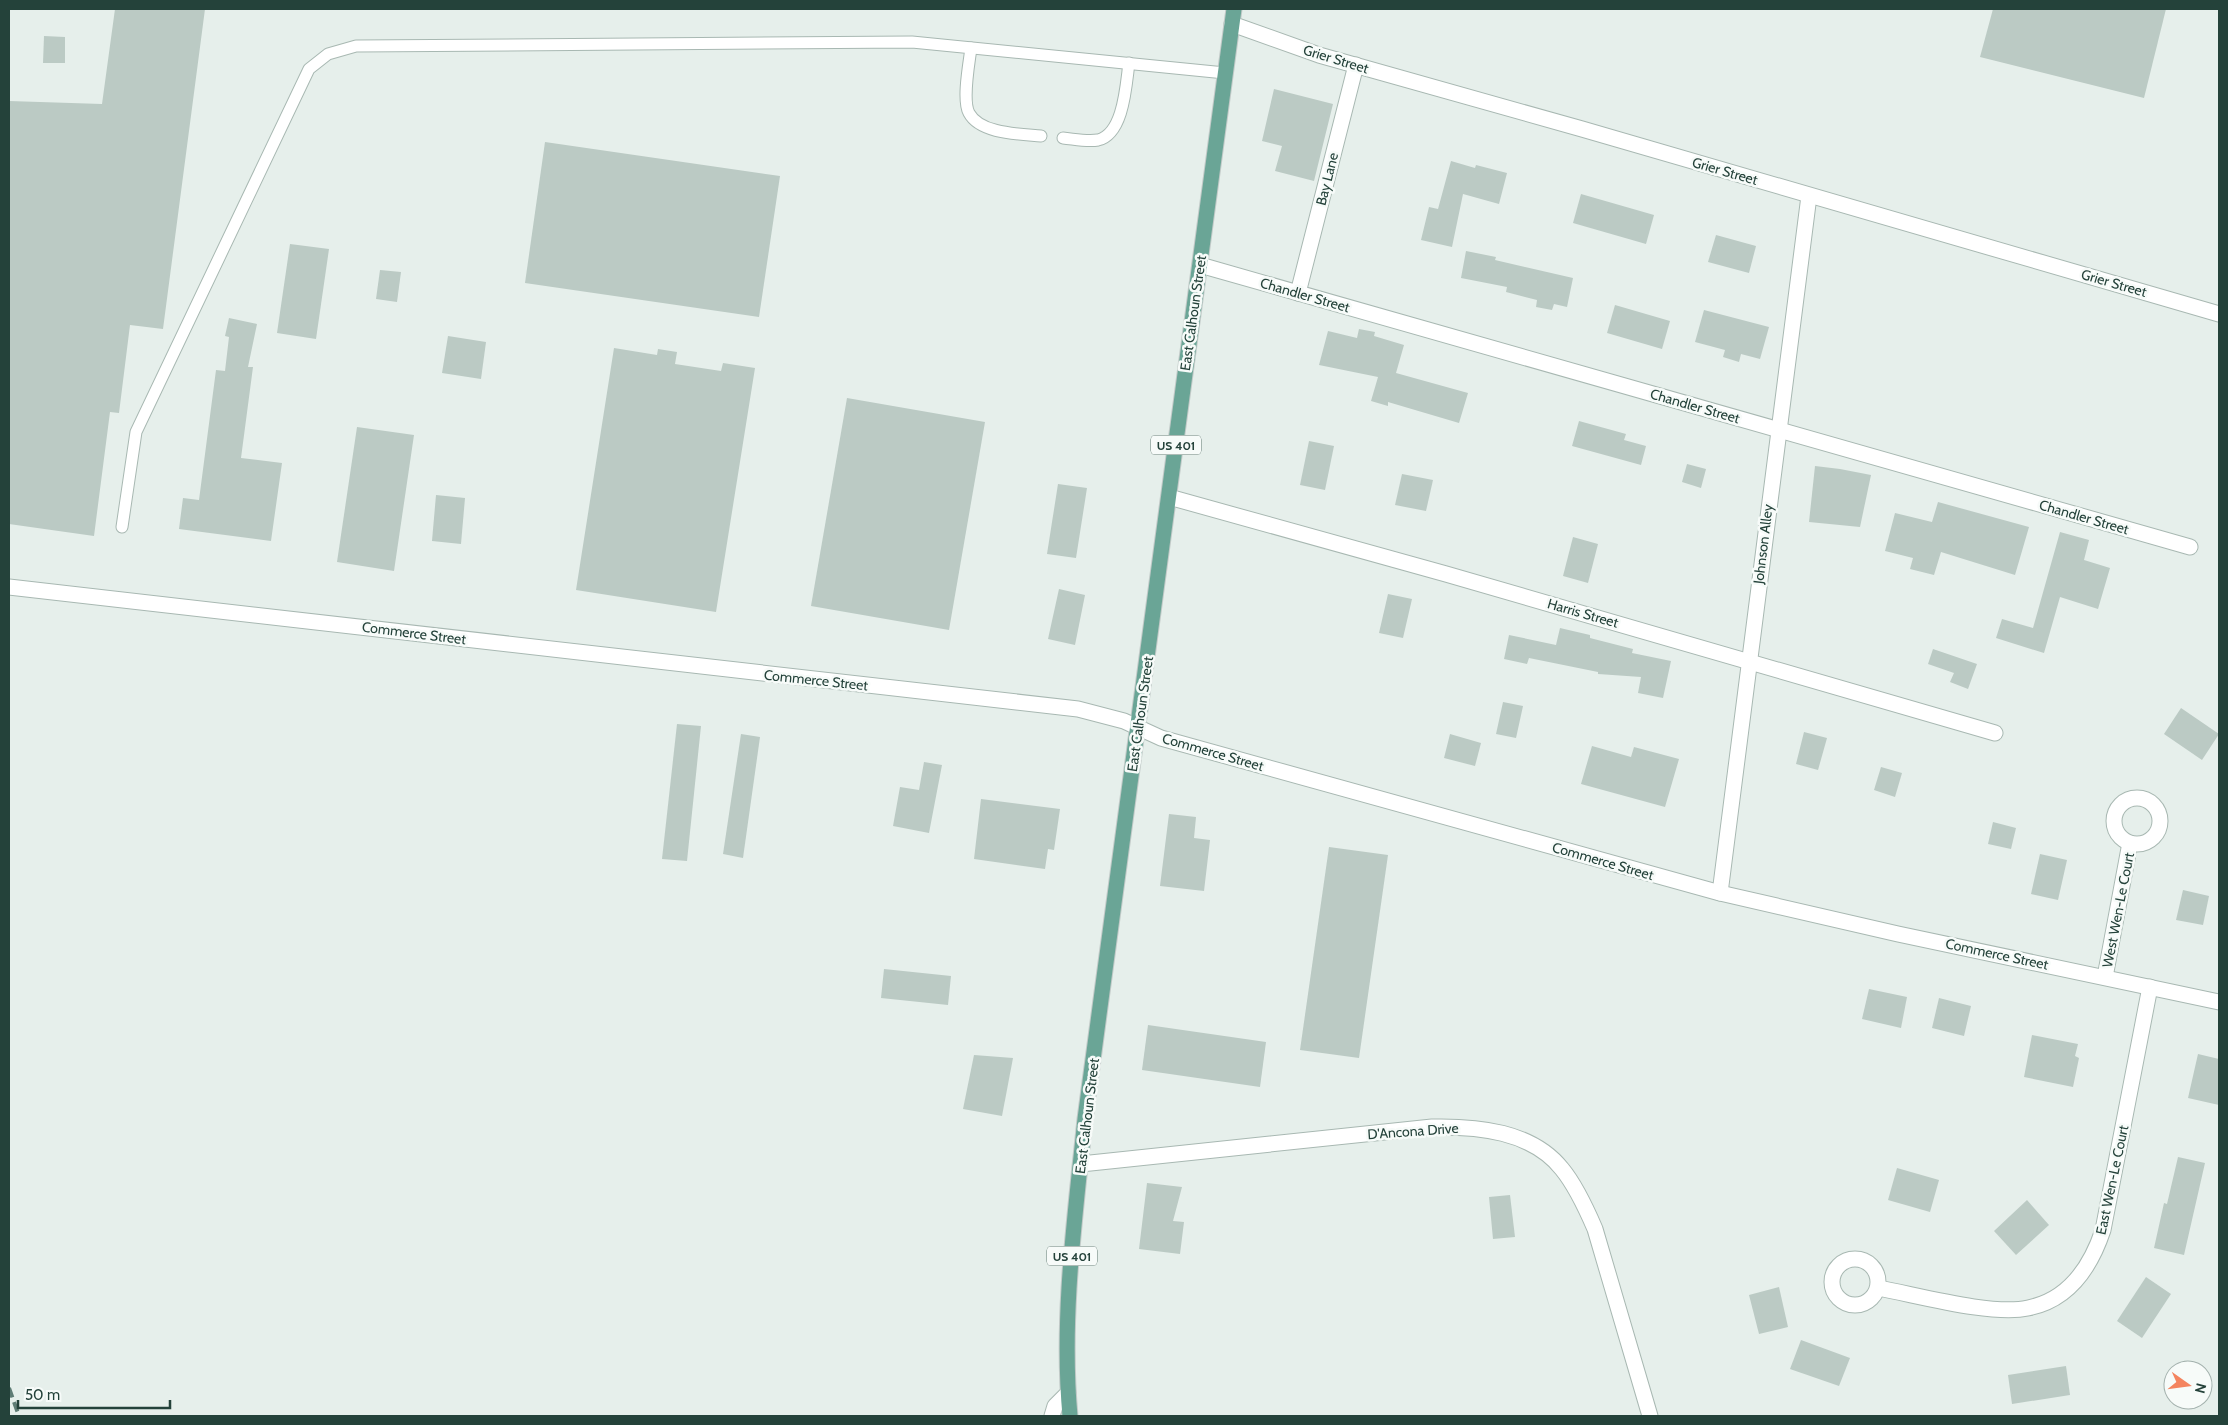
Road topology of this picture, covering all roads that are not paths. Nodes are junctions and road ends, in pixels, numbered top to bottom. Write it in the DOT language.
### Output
graph roads {
  1 [pos="1234,9"];
  2 [pos="1232,24"];
  3 [pos="971,48"];
  4 [pos="1129,63"];
  5 [pos="1356,65"];
  6 [pos="1225,73"];
  7 [pos="1041,136"];
  8 [pos="1063,138"];
  9 [pos="1809,196"];
  10 [pos="1200,266"];
  11 [pos="1298,293"];
  12 [pos="2219,314"];
  13 [pos="1778,430"];
  14 [pos="1169,497"];
  15 [pos="122,527"];
  16 [pos="2190,548"];
  17 [pos="9,587"];
  18 [pos="1748,661"];
  19 [pos="1138,726"];
  20 [pos="1995,733"];
  21 [pos="2130,843"];
  22 [pos="1720,893"];
  23 [pos="2105,977"];
  24 [pos="2150,987"];
  25 [pos="2219,1002"];
  26 [pos="1080,1164"];
  27 [pos="1878,1288"];
  28 [pos="1068,1393"];
  29 [pos="1052,1416"];
  30 [pos="1070,1416"];
  31 [pos="1650,1416"];
  1 -- 2 [label="main road, East Calhoun Street / US 401"];
  2 -- 5 [label="street, Grier Street"];
  2 -- 6 [label="main road, East Calhoun Street / US 401"];
  3 -- 4 [label="lane"];
  3 -- 7 [label="lane"];
  3 -- 15 [label="lane"];
  4 -- 6 [label="lane"];
  4 -- 8 [label="lane"];
  5 -- 9 [label="street, Grier Street"];
  5 -- 11 [label="street, Bay Lane"];
  6 -- 10 [label="main road, East Calhoun Street / US 401"];
  9 -- 12 [label="street, Grier Street"];
  9 -- 13 [label="street, Johnson Alley"];
  10 -- 11 [label="street, Chandler Street"];
  10 -- 14 [label="main road, East Calhoun Street / US 401"];
  11 -- 13 [label="street, Chandler Street"];
  13 -- 16 [label="street, Chandler Street"];
  13 -- 18 [label="street, Johnson Alley"];
  14 -- 18 [label="street, Harris Street"];
  14 -- 19 [label="main road, East Calhoun Street / US 401"];
  17 -- 19 [label="street, Commerce Street"];
  18 -- 20 [label="street, Harris Street"];
  18 -- 22 [label="street, Johnson Alley"];
  19 -- 22 [label="street, Commerce Street"];
  19 -- 26 [label="main road, East Calhoun Street / US 401"];
  21 -- 23 [label="street, West Wen-Le Court"];
  22 -- 23 [label="street, Commerce Street"];
  23 -- 24 [label="street, Commerce Street"];
  24 -- 25 [label="street, Commerce Street"];
  24 -- 27 [label="street, East Wen-Le Court"];
  26 -- 28 [label="main road, East Calhoun Street / US 401"];
  26 -- 31 [label="street, D'Ancona Drive"];
  28 -- 29 [label="street"];
  28 -- 30 [label="main road, US 401"];
}
